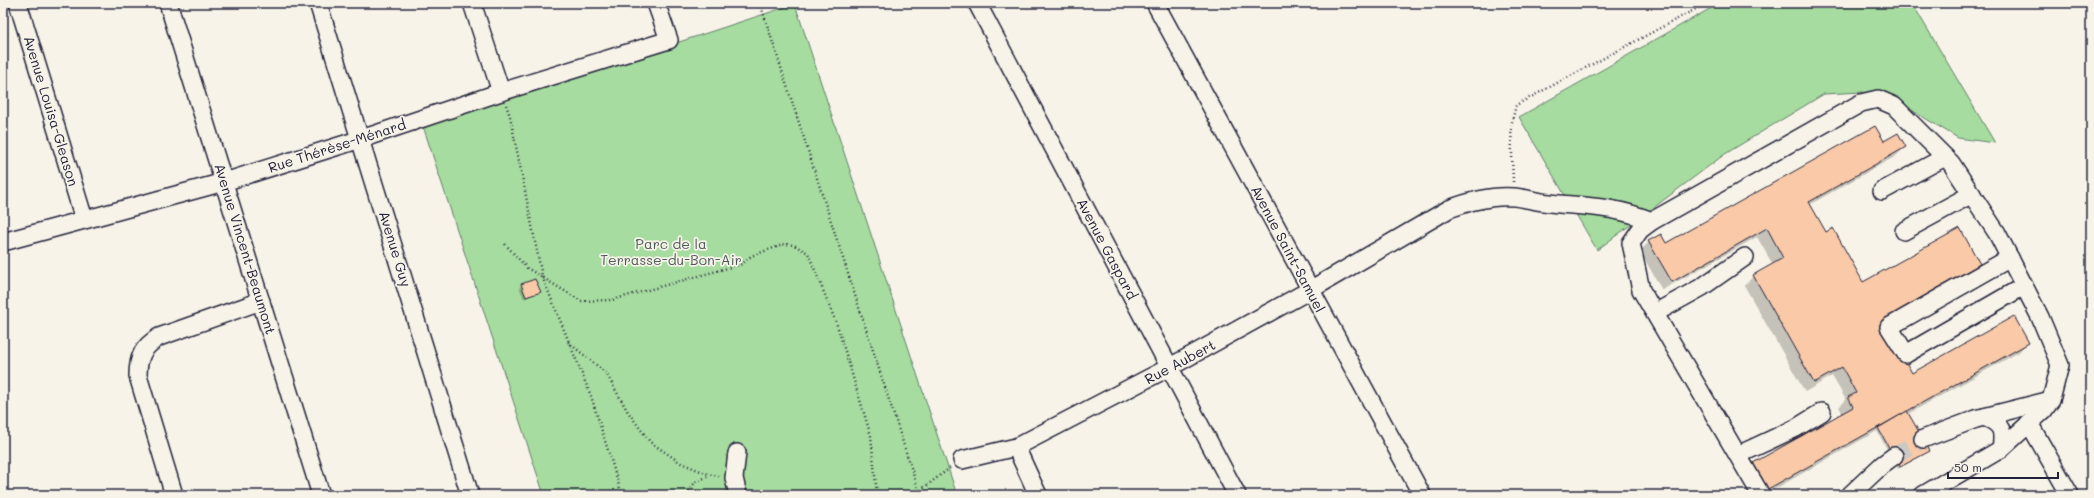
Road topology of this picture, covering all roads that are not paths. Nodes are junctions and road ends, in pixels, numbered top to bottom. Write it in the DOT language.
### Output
graph roads {
  1 [pos="18,3"];
  2 [pos="168,3"];
  3 [pos="318,3"];
  4 [pos="472,3"];
  5 [pos="656,3"];
  6 [pos="978,3"];
  7 [pos="1155,3"];
  8 [pos="501,92"];
  9 [pos="361,139"];
  10 [pos="1944,157"];
  11 [pos="224,182"];
  12 [pos="1882,192"];
  13 [pos="1972,194"];
  14 [pos="84,219"];
  15 [pos="1652,221"];
  16 [pos="1904,231"];
  17 [pos="3,242"];
  18 [pos="1745,257"];
  19 [pos="2010,258"];
  20 [pos="2024,286"];
  21 [pos="1310,290"];
  22 [pos="261,301"];
  23 [pos="1656,313"];
  24 [pos="1170,367"];
  25 [pos="2051,400"];
  26 [pos="1822,412"];
  27 [pos="1984,417"];
  28 [pos="2029,423"];
  29 [pos="1923,439"];
  30 [pos="1016,447"];
  31 [pos="2001,449"];
  32 [pos="737,453"];
  33 [pos="1738,455"];
  34 [pos="1894,456"];
  35 [pos="962,460"];
  36 [pos="174,495"];
  37 [pos="321,495"];
  38 [pos="470,495"];
  39 [pos="738,495"];
  40 [pos="1038,495"];
  41 [pos="1237,495"];
  42 [pos="1422,495"];
  43 [pos="1761,495"];
  44 [pos="1850,495"];
  45 [pos="1922,495"];
  46 [pos="2070,495"];
  1 -- 14 [label="street, Avenue Louisa-Gleason"];
  2 -- 11 [label="street, Avenue Vincent-Beaumont"];
  3 -- 9 [label="street, Avenue Guy"];
  4 -- 8 [label="street"];
  5 -- 8 [label="street, Rue Thérèse-Ménard"];
  6 -- 24 [label="street, Avenue Gaspard"];
  7 -- 21 [label="street, Avenue Saint-Samuel"];
  8 -- 9 [label="street, Rue Thérèse-Ménard"];
  9 -- 11 [label="street, Rue Thérèse-Ménard"];
  9 -- 38 [label="street, Avenue Guy"];
  10 -- 12 [label="street"];
  10 -- 13 [label="street"];
  10 -- 15 [label="street"];
  11 -- 14 [label="street, Rue Thérèse-Ménard"];
  11 -- 22 [label="street, Avenue Vincent-Beaumont"];
  13 -- 16 [label="street"];
  13 -- 19 [label="street"];
  14 -- 17 [label="street, Rue Thérèse-Ménard"];
  15 -- 21 [label="street, Rue Aubert"];
  15 -- 23 [label="street"];
  18 -- 23 [label="street"];
  19 -- 20 [label="street"];
  19 -- 20 [label="street"];
  20 -- 25 [label="street"];
  21 -- 24 [label="street, Rue Aubert"];
  21 -- 42 [label="street, Avenue Saint-Samuel"];
  22 -- 36 [label="street"];
  22 -- 37 [label="street, Avenue Vincent-Beaumont"];
  23 -- 33 [label="street"];
  24 -- 30 [label="street, Rue Aubert"];
  24 -- 41 [label="street, Avenue Gaspard"];
  25 -- 27 [label="street"];
  25 -- 28 [label="street"];
  26 -- 33 [label="street"];
  27 -- 29 [label="street"];
  27 -- 31 [label="street"];
  28 -- 31 [label="street"];
  28 -- 46 [label="street"];
  30 -- 35 [label="street, Rue Aubert"];
  30 -- 40 [label="street"];
  31 -- 45 [label="street"];
  32 -- 39 [label="street"];
  33 -- 43 [label="street"];
  34 -- 44 [label="street"];
}
